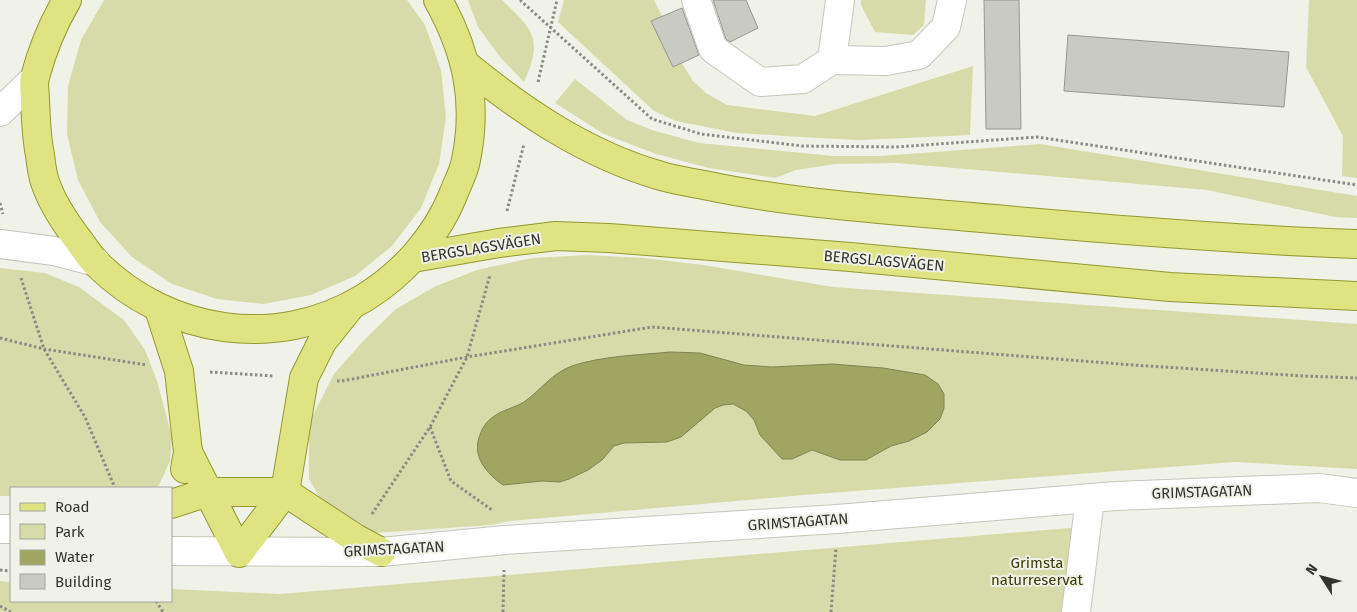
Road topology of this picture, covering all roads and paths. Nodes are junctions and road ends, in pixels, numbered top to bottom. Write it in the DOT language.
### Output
graph roads {
  1 [pos="438,0"];
  2 [pos="520,0"];
  3 [pos="557,0"];
  4 [pos="696,0"];
  5 [pos="840,0"];
  6 [pos="952,0"];
  7 [pos="58,6"];
  8 [pos="550,27"];
  9 [pos="832,60"];
  10 [pos="466,65"];
  11 [pos="34,79"];
  12 [pos="0,112"];
  13 [pos="531,115"];
  14 [pos="1357,186"];
  15 [pos="498,243"];
  16 [pos="0,244"];
  17 [pos="1357,244"];
  18 [pos="413,258"];
  19 [pos="96,262"];
  20 [pos="1357,296"];
  21 [pos="350,307"];
  22 [pos="160,309"];
  23 [pos="0,338"];
  24 [pos="44,348"];
  25 [pos="467,357"];
  26 [pos="179,371"];
  27 [pos="304,378"];
  28 [pos="1357,378"];
  29 [pos="188,452"];
  30 [pos="115,487"];
  31 [pos="208,492"];
  32 [pos="285,492"];
  33 [pos="1357,493"];
  34 [pos="172,497"];
  35 [pos="1090,498"];
  36 [pos="172,504"];
  37 [pos="837,520"];
  38 [pos="355,538"];
  39 [pos="172,551"];
  40 [pos="381,552"];
  41 [pos="239,553"];
  42 [pos="0,606"];
  43 [pos="11,612"];
  44 [pos="831,612"];
  45 [pos="1076,612"];
  1 -- 10 [label="main road"];
  2 -- 8 [label="path"];
  3 -- 8 [label="path"];
  4 -- 9 [label="street"];
  5 -- 9 [label="street"];
  6 -- 9 [label="street"];
  7 -- 11 [label="main road"];
  8 -- 13 [label="path"];
  8 -- 14 [label="path"];
  10 -- 13 [label="main road"];
  10 -- 18 [label="main road"];
  11 -- 12 [label="street"];
  11 -- 19 [label="main road"];
  13 -- 15 [label="path"];
  13 -- 17 [label="main road"];
  15 -- 18 [label="main road, BERGSLAGSVÄGEN"];
  15 -- 20 [label="main road, BERGSLAGSVÄGEN"];
  15 -- 25 [label="path"];
  16 -- 19 [label="street"];
  18 -- 21 [label="main road"];
  19 -- 22 [label="main road"];
  21 -- 22 [label="main road"];
  21 -- 27 [label="main road"];
  22 -- 26 [label="main road"];
  23 -- 24 [label="path"];
  24 -- 26 [label="path"];
  24 -- 30 [label="path"];
  25 -- 27 [label="path"];
  25 -- 28 [label="path"];
  25 -- 38 [label="path"];
  26 -- 27 [label="path"];
  26 -- 29 [label="main road"];
  27 -- 32 [label="main road"];
  29 -- 31 [label="main road"];
  29 -- 34 [label="main road"];
  31 -- 32 [label="main road"];
  31 -- 36 [label="main road"];
  31 -- 41 [label="main road"];
  32 -- 38 [label="main road"];
  32 -- 41 [label="main road"];
  33 -- 35 [label="street, GRIMSTAGATAN"];
  35 -- 37 [label="street, GRIMSTAGATAN"];
  35 -- 45 [label="street"];
  37 -- 40 [label="street, GRIMSTAGATAN"];
  37 -- 44 [label="path"];
  38 -- 40 [label="main road"];
  39 -- 41 [label="street, GRIMSTAGATAN"];
  40 -- 41 [label="street, GRIMSTAGATAN"];
  42 -- 43 [label="path"];
}
